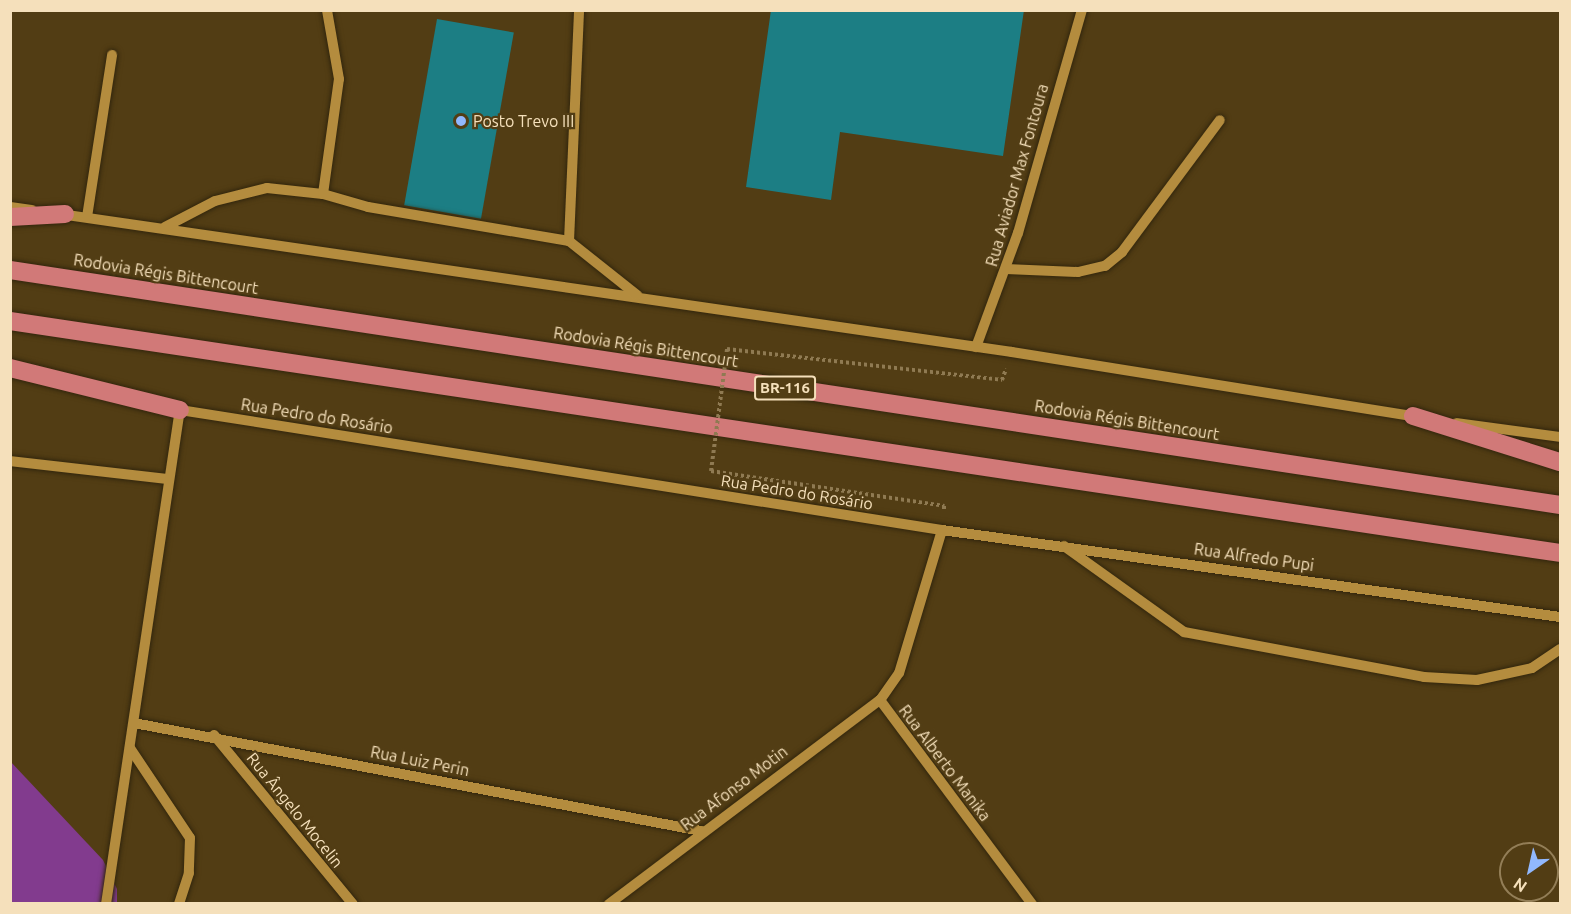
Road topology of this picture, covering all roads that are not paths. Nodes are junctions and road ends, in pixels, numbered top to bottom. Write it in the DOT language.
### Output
graph roads {
  1 [pos="327,10"];
  2 [pos="579,10"];
  3 [pos="1082,10"];
  4 [pos="112,55"];
  5 [pos="1220,120"];
  6 [pos="323,194"];
  7 [pos="10,207"];
  8 [pos="65,214"];
  9 [pos="10,216"];
  10 [pos="87,217"];
  11 [pos="165,227"];
  12 [pos="568,241"];
  13 [pos="1006,269"];
  14 [pos="10,270"];
  15 [pos="637,296"];
  16 [pos="10,321"];
  17 [pos="976,346"];
  18 [pos="10,368"];
  19 [pos="180,410"];
  20 [pos="1413,417"];
  21 [pos="1560,437"];
  22 [pos="10,461"];
  23 [pos="1560,462"];
  24 [pos="169,479"];
  25 [pos="1560,505"];
  26 [pos="942,530"];
  27 [pos="1062,544"];
  28 [pos="1560,553"];
  29 [pos="1560,617"];
  30 [pos="1560,649"];
  31 [pos="880,700"];
  32 [pos="134,723"];
  33 [pos="214,735"];
  34 [pos="130,748"];
  35 [pos="701,831"];
  36 [pos="106,903"];
  37 [pos="179,903"];
  38 [pos="353,903"];
  39 [pos="609,903"];
  40 [pos="1032,903"];
  1 -- 6 [label="street"];
  2 -- 12 [label="street"];
  3 -- 13 [label="street, Rua Aviador Max Fontoura"];
  4 -- 10 [label="street"];
  5 -- 13 [label="street"];
  6 -- 11 [label="street"];
  6 -- 12 [label="street"];
  7 -- 8 [label="street"];
  8 -- 9 [label="highway"];
  8 -- 10 [label="street"];
  10 -- 11 [label="street"];
  11 -- 15 [label="street"];
  12 -- 15 [label="street"];
  13 -- 17 [label="street, Rua Aviador Max Fontoura"];
  14 -- 25 [label="highway, Rodovia Régis Bittencourt / BR-116"];
  15 -- 17 [label="street"];
  16 -- 28 [label="highway"];
  17 -- 20 [label="street"];
  18 -- 19 [label="highway"];
  19 -- 24 [label="street"];
  19 -- 26 [label="street, Rua Pedro do Rosário"];
  20 -- 21 [label="street"];
  20 -- 23 [label="highway"];
  22 -- 24 [label="street"];
  24 -- 32 [label="street"];
  26 -- 27 [label="street, Rua Alfredo Pupi"];
  26 -- 31 [label="street, Rua Alberto Manika"];
  27 -- 29 [label="street, Rua Alfredo Pupi"];
  27 -- 30 [label="street"];
  31 -- 35 [label="street, Rua Afonso Motin"];
  31 -- 40 [label="street, Rua Alberto Manika"];
  32 -- 33 [label="street, Rua Luiz Perin"];
  32 -- 34 [label="street"];
  33 -- 35 [label="street, Rua Luiz Perin"];
  33 -- 38 [label="street, Rua Ângelo Mocelin"];
  34 -- 36 [label="street"];
  34 -- 37 [label="street"];
  35 -- 39 [label="street, Rua Afonso Motin"];
}
